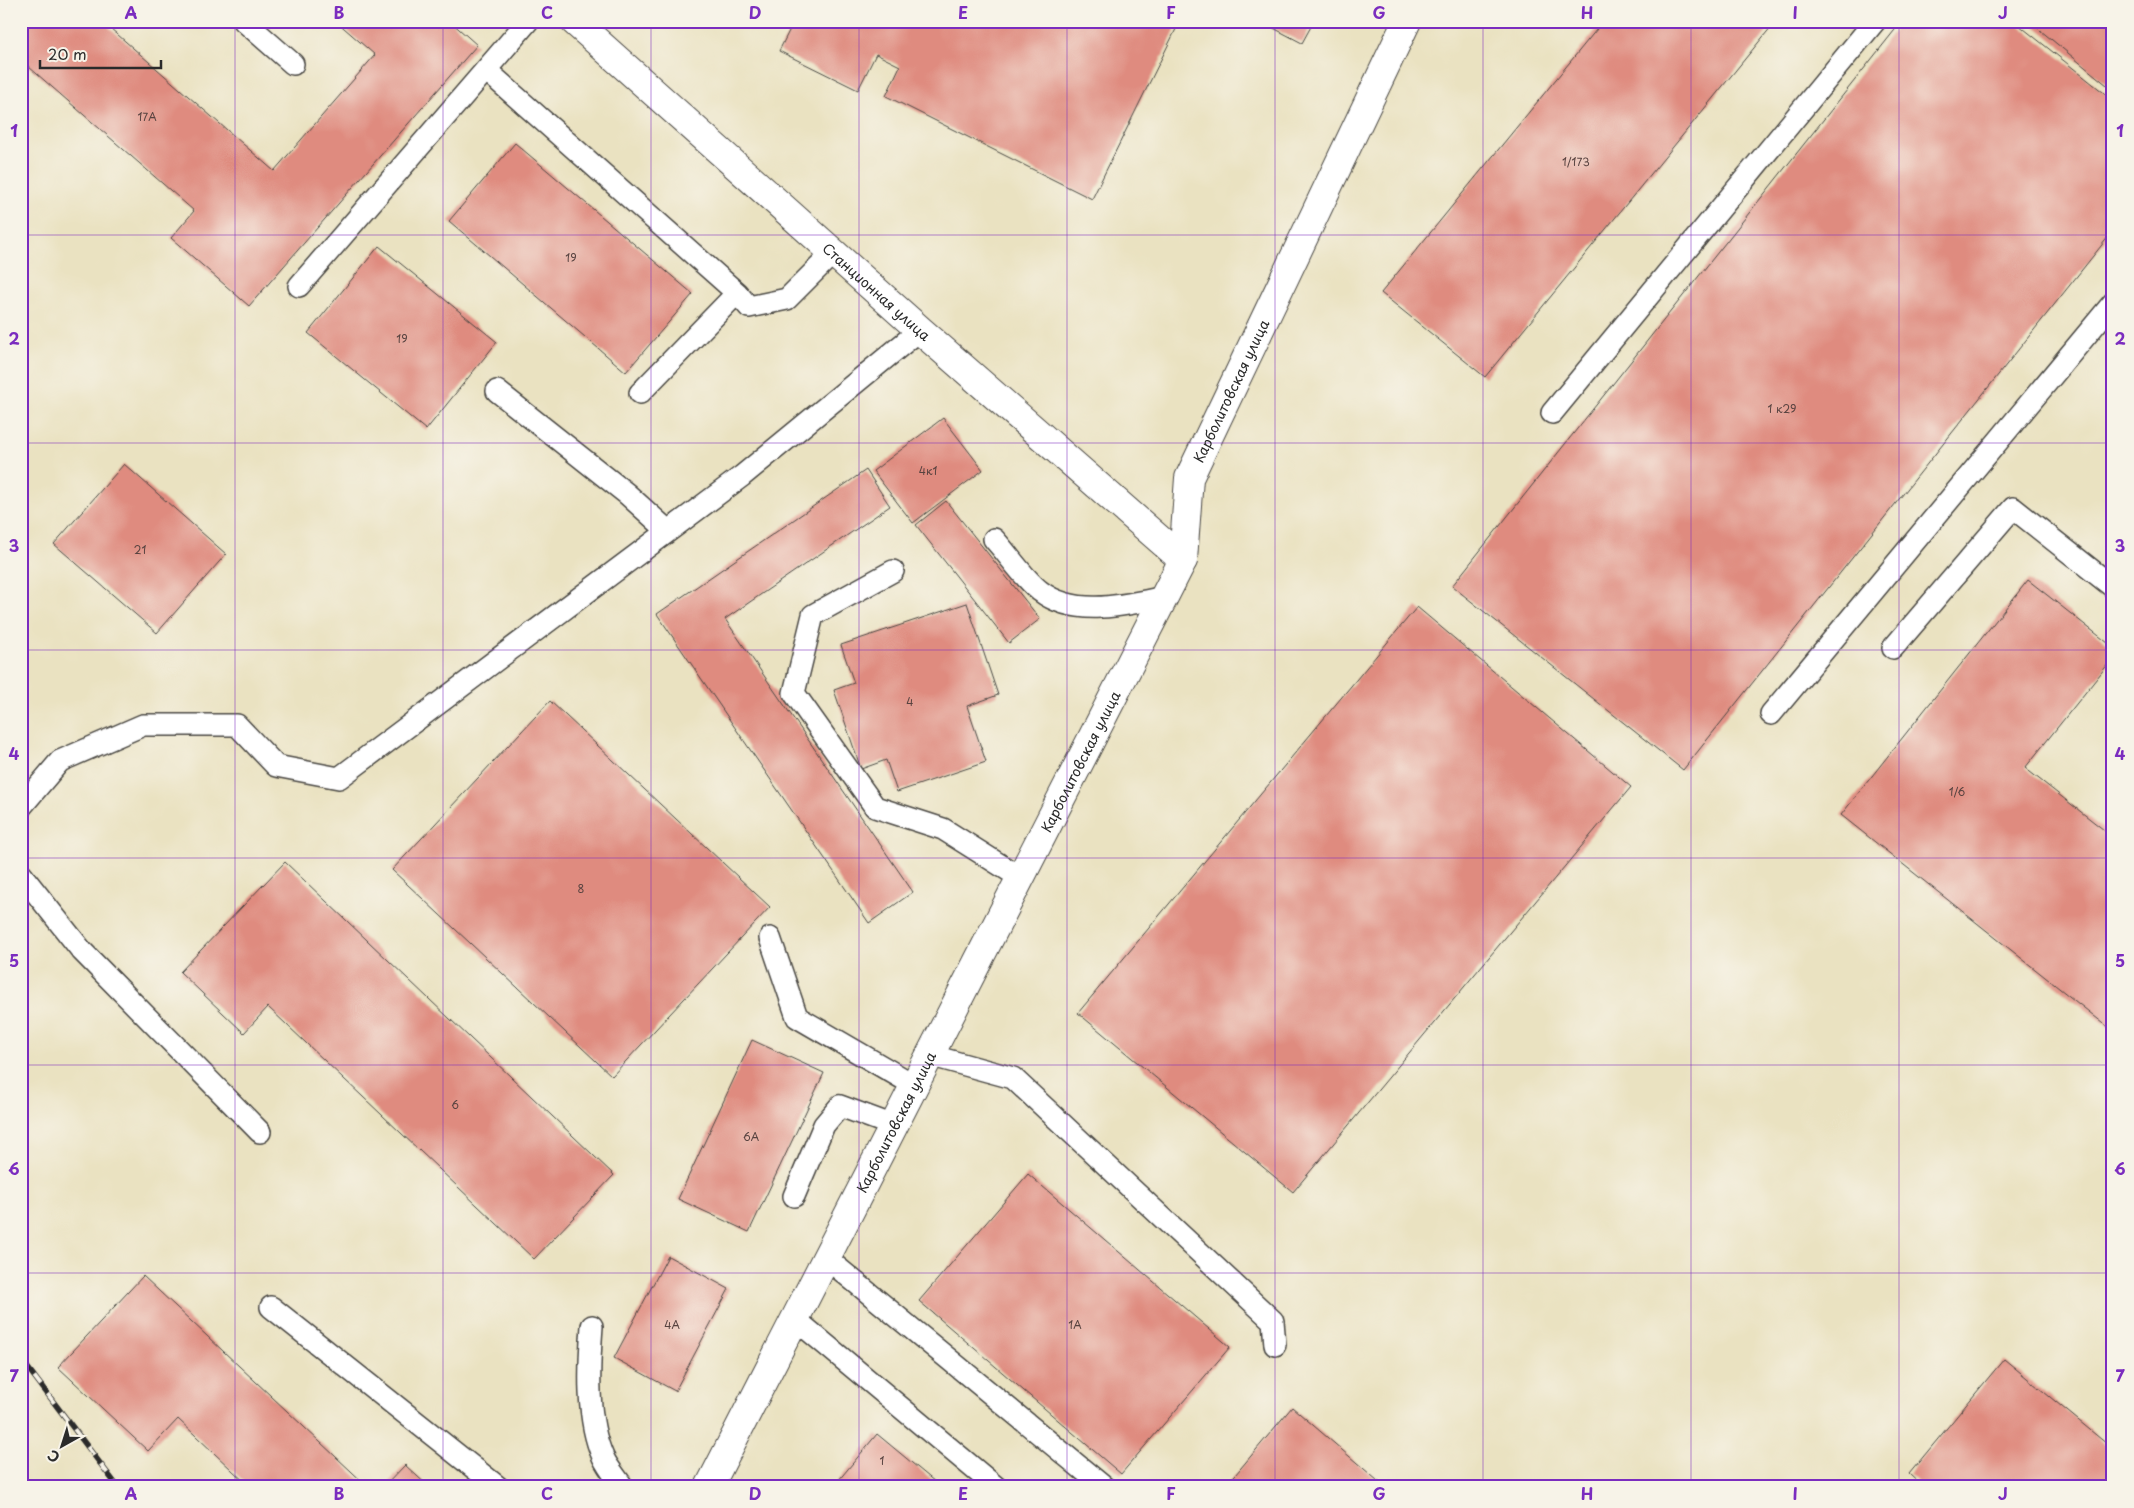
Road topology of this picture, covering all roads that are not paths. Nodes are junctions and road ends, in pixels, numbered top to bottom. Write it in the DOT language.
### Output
graph roads {
  1 [pos="244,21"];
  2 [pos="528,21"];
  3 [pos="574,21"];
  4 [pos="1407,21"];
  5 [pos="1875,21"];
  6 [pos="294,64"];
  7 [pos="486,70"];
  8 [pos="833,252"];
  9 [pos="299,286"];
  10 [pos="737,293"];
  11 [pos="2113,303"];
  12 [pos="920,330"];
  13 [pos="497,391"];
  14 [pos="640,392"];
  15 [pos="1552,413"];
  16 [pos="668,531"];
  17 [pos="994,539"];
  18 [pos="1183,560"];
  19 [pos="893,571"];
  20 [pos="2113,586"];
  21 [pos="1164,597"];
  22 [pos="1893,648"];
  23 [pos="1771,714"];
  24 [pos="21,807"];
  25 [pos="21,874"];
  26 [pos="1021,878"];
  27 [pos="770,938"];
  28 [pos="930,1055"];
  29 [pos="914,1085"];
  30 [pos="894,1126"];
  31 [pos="260,1132"];
  32 [pos="794,1196"];
  33 [pos="826,1258"];
  34 [pos="271,1307"];
  35 [pos="795,1319"];
  36 [pos="592,1326"];
  37 [pos="1275,1345"];
  38 [pos="498,1487"];
  39 [pos="623,1487"];
  40 [pos="709,1487"];
  41 [pos="996,1487"];
  42 [pos="1104,1487"];
  1 -- 6 [label="lane"];
  2 -- 7 [label="lane"];
  3 -- 8 [label="street, Станционная улица"];
  4 -- 18 [label="street, Карболитовская улица"];
  5 -- 15 [label="lane"];
  7 -- 9 [label="lane"];
  7 -- 10 [label="lane"];
  8 -- 10 [label="lane"];
  8 -- 12 [label="street, Станционная улица"];
  10 -- 14 [label="lane"];
  11 -- 23 [label="lane"];
  12 -- 16 [label="lane"];
  12 -- 18 [label="street, Станционная улица"];
  13 -- 16 [label="lane"];
  16 -- 24 [label="lane"];
  17 -- 21 [label="lane"];
  18 -- 21 [label="street, Карболитовская улица"];
  19 -- 26 [label="lane"];
  20 -- 22 [label="lane"];
  21 -- 26 [label="street, Карболитовская улица"];
  25 -- 31 [label="lane"];
  26 -- 28 [label="street, Карболитовская улица"];
  27 -- 29 [label="lane"];
  28 -- 29 [label="street, Карболитовская улица"];
  28 -- 37 [label="lane"];
  29 -- 30 [label="street, Карболитовская улица"];
  30 -- 32 [label="lane"];
  30 -- 33 [label="street, Карболитовская улица"];
  33 -- 35 [label="street, Карболитовская улица"];
  33 -- 42 [label="lane"];
  34 -- 38 [label="lane"];
  35 -- 40 [label="street, Карболитовская улица"];
  35 -- 41 [label="lane"];
  36 -- 39 [label="lane"];
}
